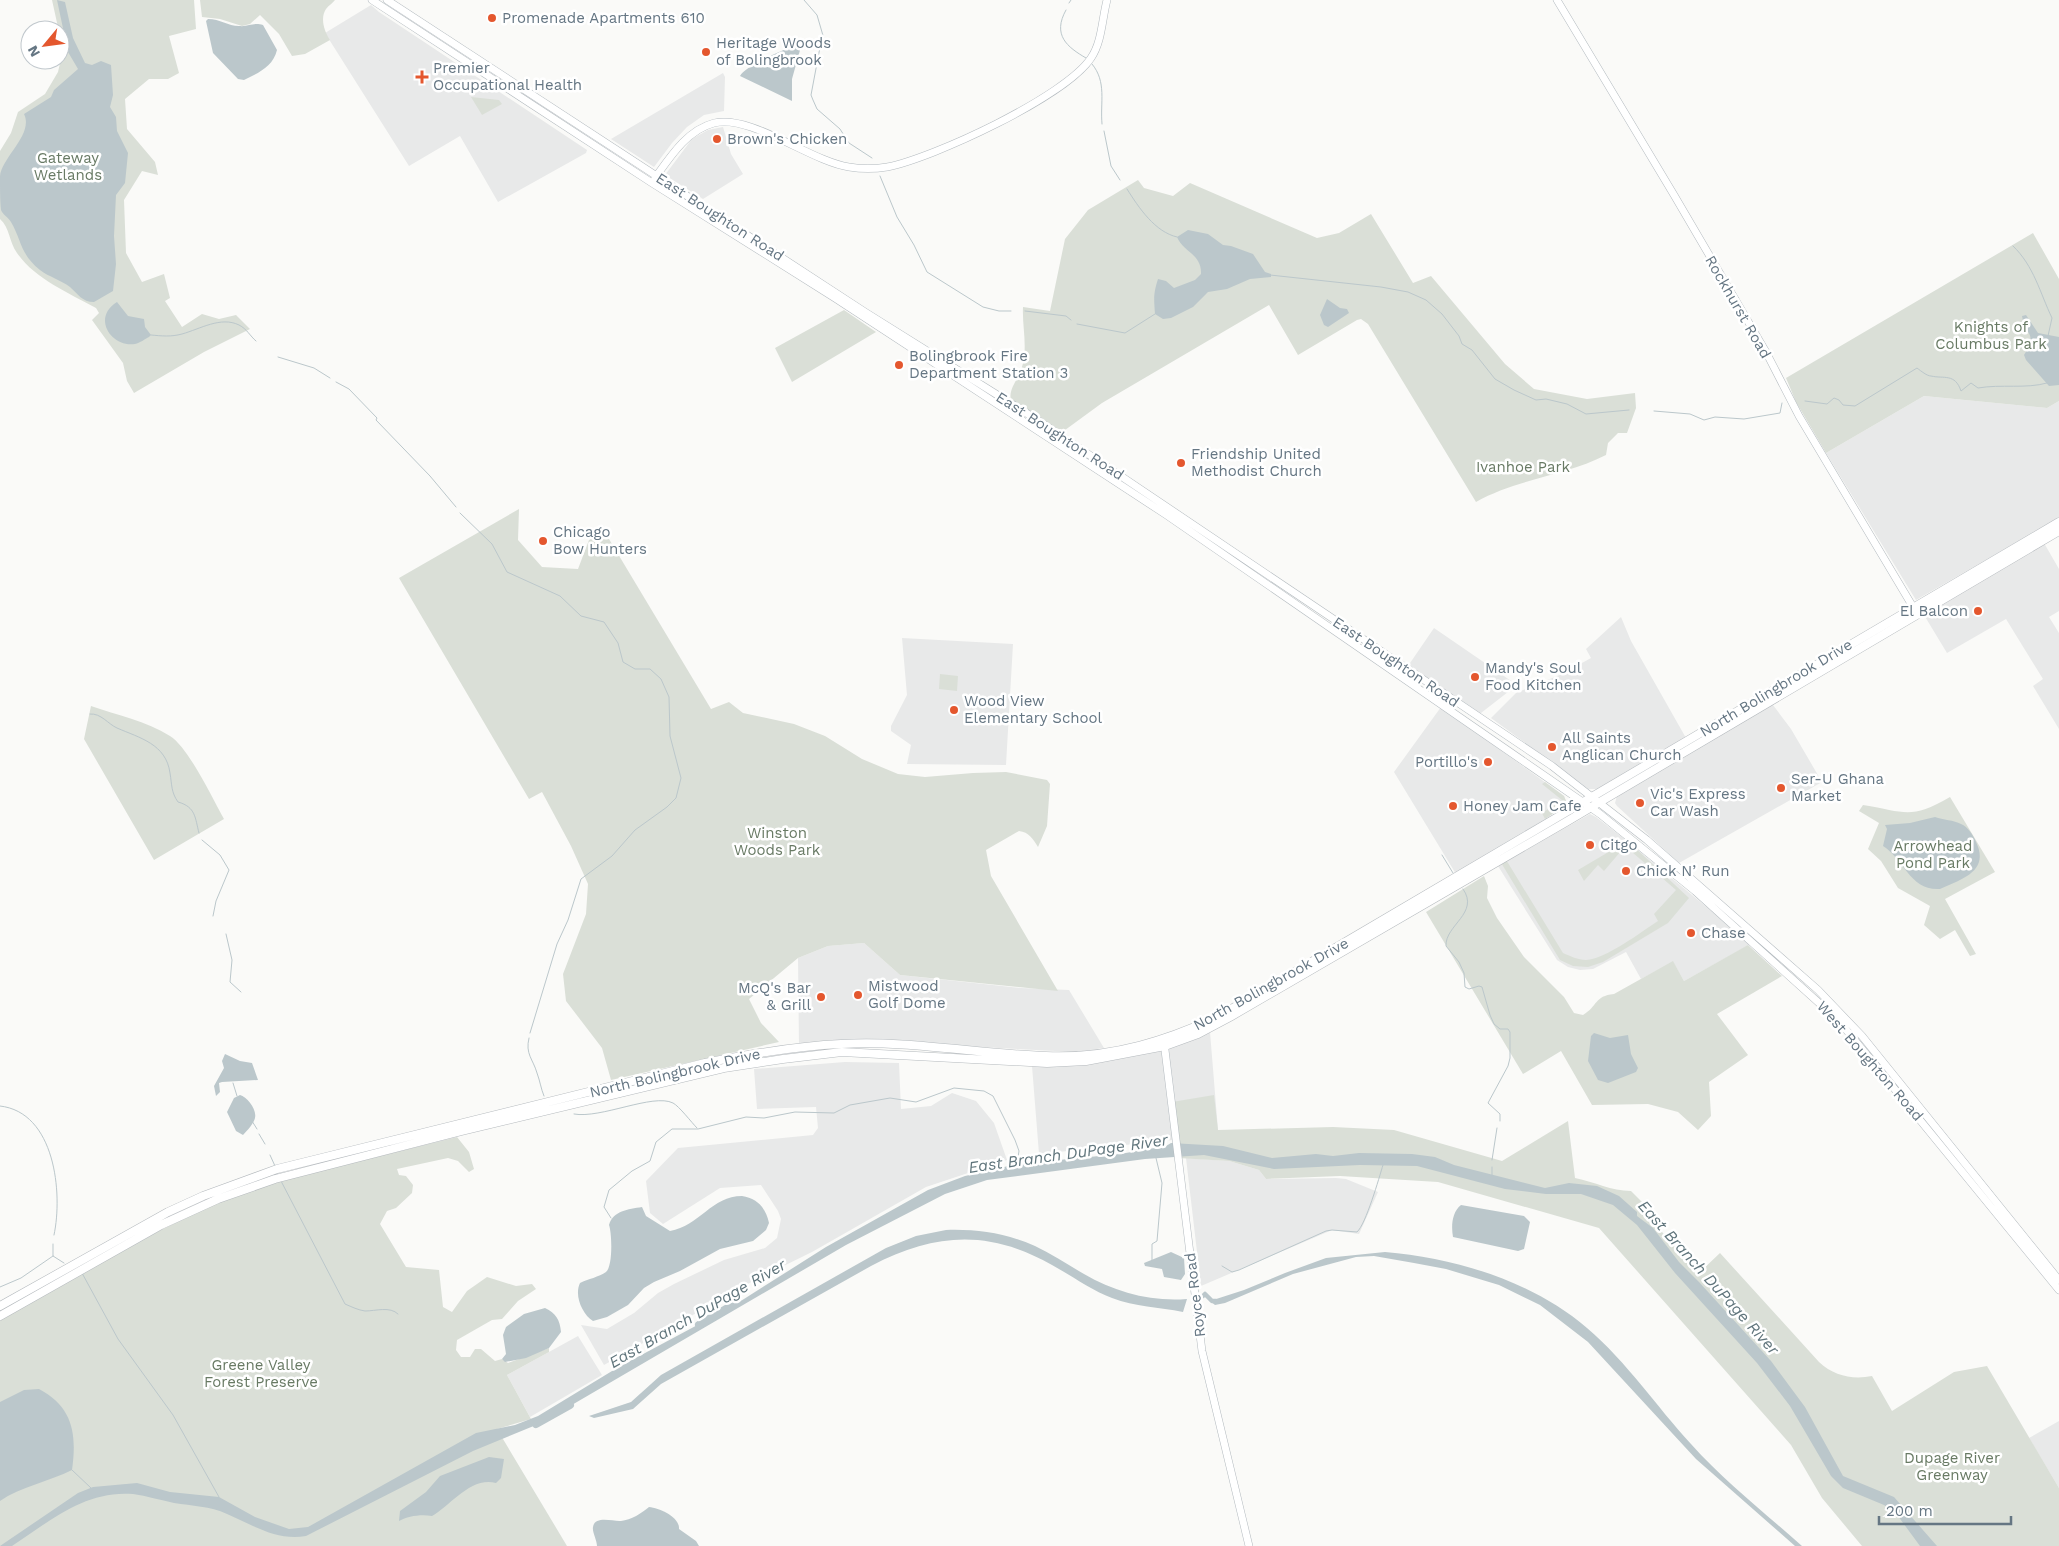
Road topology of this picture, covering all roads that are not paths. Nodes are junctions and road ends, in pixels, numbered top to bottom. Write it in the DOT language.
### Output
graph roads {
  1 [pos="372,0"];
  2 [pos="387,0"];
  3 [pos="1107,0"];
  4 [pos="1557,0"];
  5 [pos="657,176"];
  6 [pos="652,182"];
  7 [pos="2059,522"];
  8 [pos="2059,531"];
  9 [pos="1915,611"];
  10 [pos="1592,797"];
  11 [pos="1583,801"];
  12 [pos="1599,803"];
  13 [pos="1591,807"];
  14 [pos="1164,1042"];
  15 [pos="2059,1280"];
  16 [pos="2059,1290"];
  17 [pos="0,1306"];
  18 [pos="0,1316"];
  19 [pos="1249,1546"];
  1 -- 6 [label="main road, East Boughton Road"];
  2 -- 5 [label="main road, East Boughton Road"];
  3 -- 5 [label="main road"];
  4 -- 9 [label="main road, Rockhurst Road"];
  5 -- 6 [label="main road"];
  5 -- 10 [label="main road, East Boughton Road"];
  6 -- 11 [label="main road, East Boughton Road"];
  7 -- 9 [label="main road, North Bolingbrook Drive"];
  8 -- 9 [label="main road, North Bolingbrook Drive"];
  9 -- 10 [label="main road, North Bolingbrook Drive"];
  9 -- 12 [label="main road, North Bolingbrook Drive"];
  10 -- 11 [label="main road, North Bolingbrook Drive"];
  10 -- 12 [label="main road, East Boughton Road"];
  11 -- 13 [label="main road, West Boughton Road"];
  11 -- 14 [label="main road, North Bolingbrook Drive"];
  12 -- 13 [label="main road, North Bolingbrook Drive"];
  12 -- 15 [label="main road, West Boughton Road"];
  13 -- 14 [label="main road, North Bolingbrook Drive"];
  13 -- 16 [label="main road, West Boughton Road"];
  14 -- 17 [label="main road, North Bolingbrook Drive"];
  14 -- 18 [label="main road, North Bolingbrook Drive"];
  14 -- 19 [label="main road, Royce Road"];
}
